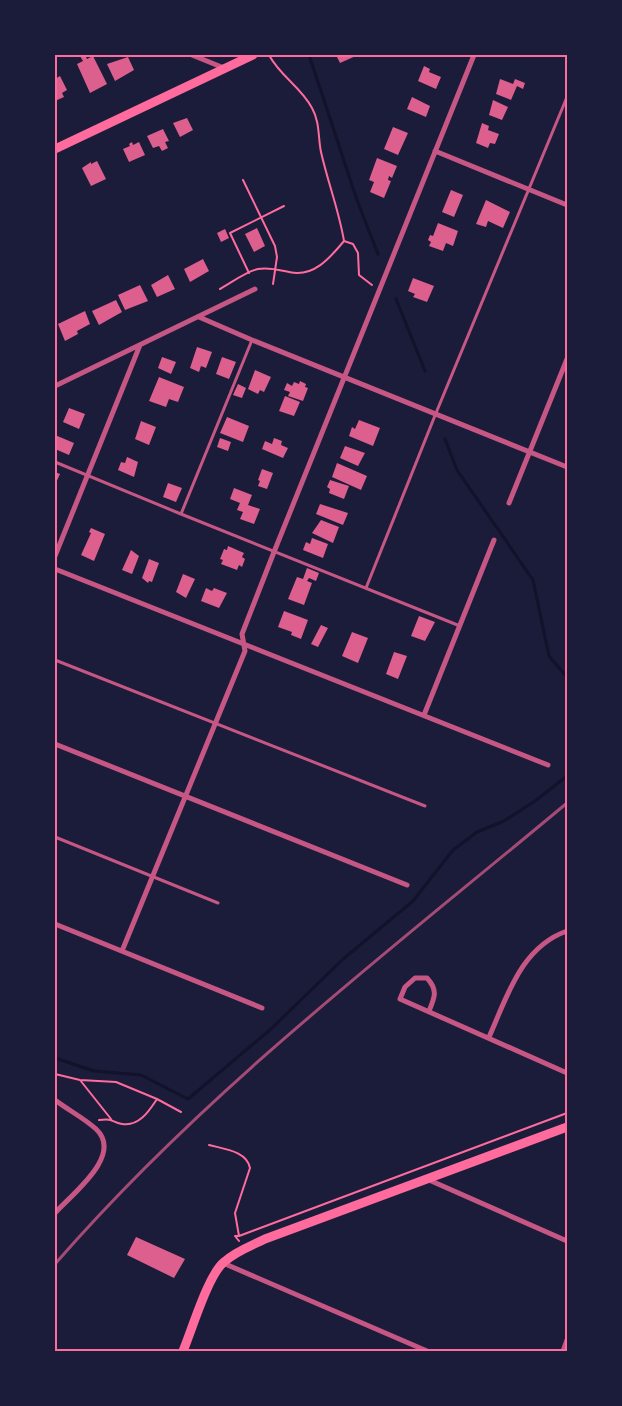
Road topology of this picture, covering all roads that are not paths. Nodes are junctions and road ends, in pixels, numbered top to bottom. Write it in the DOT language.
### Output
graph roads {
  1 [pos="192,55"];
  2 [pos="253,55"];
  3 [pos="474,55"];
  4 [pos="224,68"];
  5 [pos="567,97"];
  6 [pos="55,149"];
  7 [pos="435,151"];
  8 [pos="529,190"];
  9 [pos="567,205"];
  10 [pos="255,289"];
  11 [pos="199,317"];
  12 [pos="252,340"];
  13 [pos="140,346"];
  14 [pos="567,359"];
  15 [pos="345,376"];
  16 [pos="55,386"];
  17 [pos="436,413"];
  18 [pos="530,452"];
  19 [pos="55,462"];
  20 [pos="567,467"];
  21 [pos="88,476"];
  22 [pos="508,503"];
  23 [pos="180,514"];
  24 [pos="494,540"];
  25 [pos="274,551"];
  26 [pos="55,556"];
  27 [pos="55,569"];
  28 [pos="366,588"];
  29 [pos="460,626"];
  30 [pos="243,644"];
  31 [pos="55,660"];
  32 [pos="424,716"];
  33 [pos="215,722"];
  34 [pos="55,744"];
  35 [pos="548,765"];
  36 [pos="184,797"];
  37 [pos="426,806"];
  38 [pos="55,837"];
  39 [pos="152,876"];
  40 [pos="407,885"];
  41 [pos="218,903"];
  42 [pos="55,924"];
  43 [pos="567,930"];
  44 [pos="122,951"];
  45 [pos="262,1008"];
  46 [pos="429,1011"];
  47 [pos="489,1037"];
  48 [pos="567,1073"];
  49 [pos="55,1100"];
  50 [pos="567,1127"];
  51 [pos="430,1180"];
  52 [pos="55,1212"];
  53 [pos="567,1241"];
  54 [pos="222,1263"];
  55 [pos="567,1340"];
  56 [pos="183,1351"];
  57 [pos="427,1351"];
  58 [pos="563,1351"];
  1 -- 4 [label="street"];
  2 -- 4 [label="main road"];
  3 -- 7 [label="street"];
  4 -- 6 [label="main road"];
  5 -- 8 [label="lane"];
  7 -- 8 [label="street"];
  7 -- 15 [label="street"];
  8 -- 9 [label="street"];
  8 -- 17 [label="lane"];
  10 -- 11 [label="street"];
  11 -- 12 [label="street"];
  11 -- 13 [label="street"];
  12 -- 15 [label="street"];
  12 -- 23 [label="lane"];
  13 -- 16 [label="street"];
  13 -- 21 [label="street"];
  14 -- 18 [label="street"];
  15 -- 17 [label="street"];
  15 -- 25 [label="street"];
  17 -- 18 [label="street"];
  17 -- 28 [label="lane"];
  18 -- 20 [label="street"];
  18 -- 22 [label="street"];
  19 -- 21 [label="lane"];
  21 -- 23 [label="lane"];
  21 -- 26 [label="street"];
  23 -- 25 [label="lane"];
  24 -- 29 [label="street"];
  25 -- 28 [label="lane"];
  25 -- 30 [label="street"];
  27 -- 30 [label="street"];
  28 -- 29 [label="lane"];
  29 -- 32 [label="street"];
  30 -- 32 [label="street"];
  30 -- 33 [label="street"];
  31 -- 33 [label="lane"];
  32 -- 35 [label="street"];
  33 -- 36 [label="street"];
  33 -- 37 [label="lane"];
  34 -- 36 [label="street"];
  36 -- 39 [label="street"];
  36 -- 40 [label="street"];
  38 -- 39 [label="lane"];
  39 -- 41 [label="lane"];
  39 -- 44 [label="street"];
  42 -- 44 [label="street"];
  43 -- 47 [label="street"];
  44 -- 45 [label="street"];
  46 -- 46 [label="street"];
  46 -- 47 [label="street"];
  47 -- 48 [label="street"];
  49 -- 52 [label="street"];
  50 -- 51 [label="main road"];
  51 -- 53 [label="street"];
  51 -- 54 [label="main road"];
  54 -- 56 [label="main road"];
  54 -- 57 [label="street"];
  55 -- 58 [label="street"];
}
